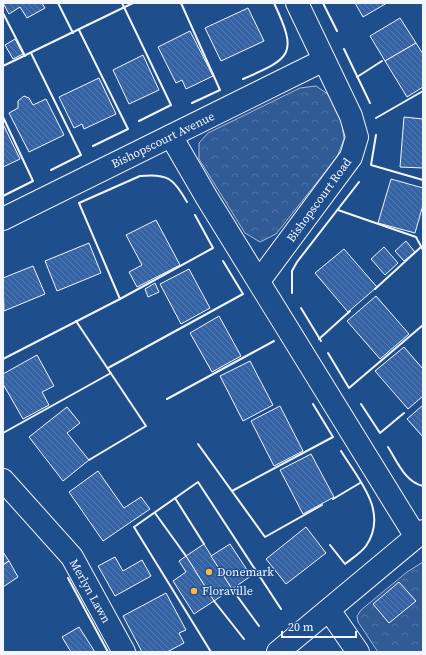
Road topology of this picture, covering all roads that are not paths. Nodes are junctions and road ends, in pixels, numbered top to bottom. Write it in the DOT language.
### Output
graph roads {
  1 [pos="297,3"];
  2 [pos="324,60"];
  3 [pos="171,136"];
  4 [pos="3,219"];
  5 [pos="259,281"];
  6 [pos="3,480"];
  7 [pos="420,534"];
  8 [pos="329,610"];
  9 [pos="124,652"];
  10 [pos="278,652"];
  11 [pos="358,652"];
  1 -- 2 [label="street, Bishopscourt Road"];
  2 -- 3 [label="street, Bishopscourt Avenue"];
  2 -- 5 [label="street, Bishopscourt Road"];
  3 -- 4 [label="street, Bishopscourt Avenue"];
  3 -- 5 [label="street"];
  5 -- 7 [label="street"];
  6 -- 9 [label="street, Merlyn Lawn"];
  7 -- 8 [label="street"];
  8 -- 10 [label="street"];
  8 -- 11 [label="street"];
}
